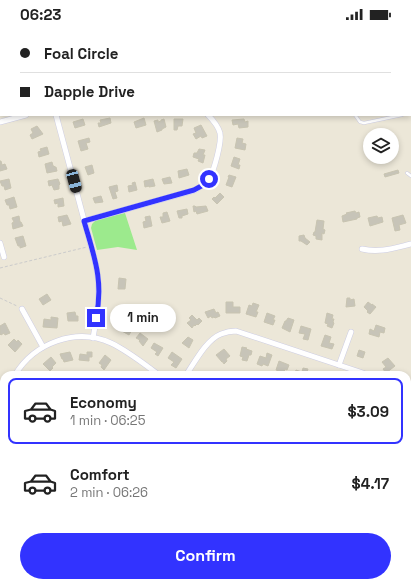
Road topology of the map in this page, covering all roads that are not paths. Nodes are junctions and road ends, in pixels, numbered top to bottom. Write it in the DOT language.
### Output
graph roads {
  1 [pos="22,116"];
  2 [pos="56,116"];
  3 [pos="209,116"];
  4 [pos="356,116"];
  5 [pos="397,116"];
  6 [pos="0,122"];
  7 [pos="407,173"];
  8 [pos="411,176"];
  9 [pos="84,221"];
  10 [pos="0,243"];
  11 [pos="411,244"];
  12 [pos="362,249"];
  13 [pos="4,257"];
  14 [pos="22,309"];
  15 [pos="351,332"];
  16 [pos="92,338"];
  17 [pos="43,347"];
  18 [pos="339,365"];
  19 [pos="18,371"];
  20 [pos="152,371"];
  21 [pos="189,371"];
  22 [pos="357,371"];
  1 -- 6 [label="street"];
  2 -- 9 [label="street"];
  3 -- 9 [label="street"];
  4 -- 5 [label="lane"];
  7 -- 8 [label="lane"];
  9 -- 16 [label="street"];
  10 -- 13 [label="street"];
  11 -- 12 [label="street"];
  14 -- 17 [label="street"];
  15 -- 18 [label="street"];
  16 -- 17 [label="street"];
  16 -- 20 [label="street"];
  17 -- 19 [label="street"];
  18 -- 21 [label="street"];
  18 -- 22 [label="street"];
}
